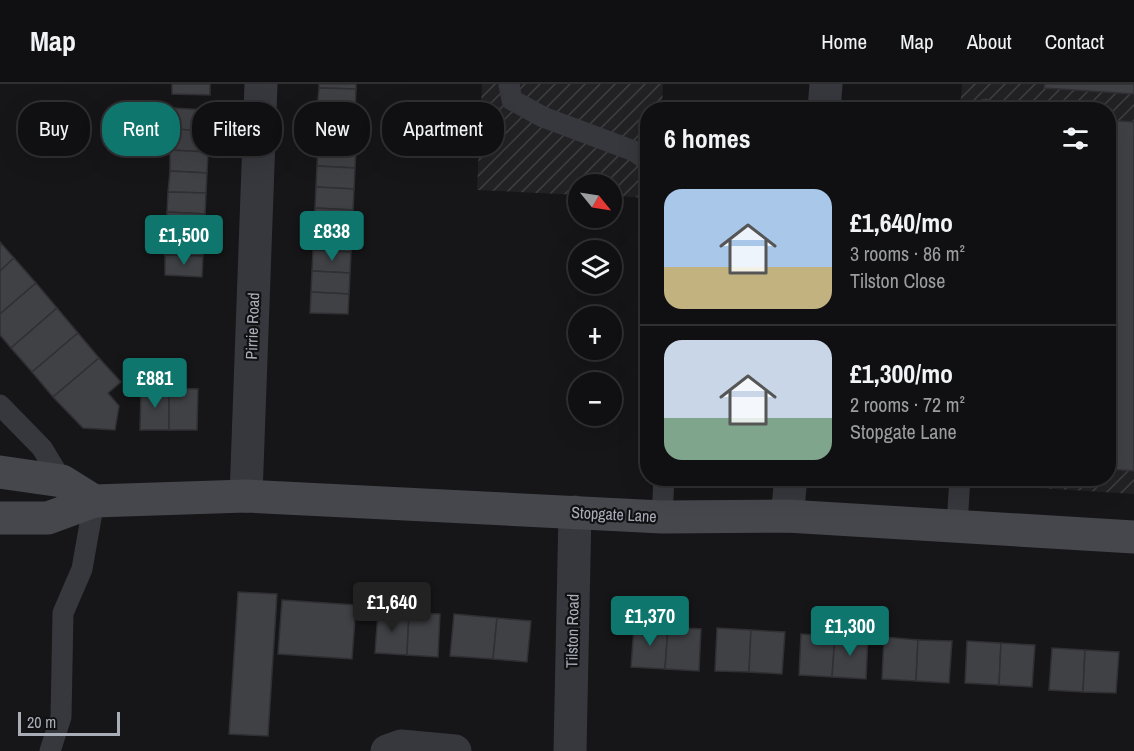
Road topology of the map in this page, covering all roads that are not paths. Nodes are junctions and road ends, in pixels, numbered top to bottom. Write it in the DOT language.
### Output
graph roads {
  1 [pos="261,84"];
  2 [pos="509,84"];
  3 [pos="826,84"];
  4 [pos="825,102"];
  5 [pos="640,155"];
  6 [pos="0,405"];
  7 [pos="0,472"];
  8 [pos="62,482"];
  9 [pos="664,486"];
  10 [pos="790,486"];
  11 [pos="959,486"];
  12 [pos="246,496"];
  13 [pos="94,501"];
  14 [pos="574,512"];
  15 [pos="787,516"];
  16 [pos="662,517"];
  17 [pos="0,518"];
  18 [pos="957,525"];
  19 [pos="1134,537"];
  20 [pos="50,751"];
  21 [pos="387,751"];
  22 [pos="455,751"];
  23 [pos="570,751"];
  1 -- 12 [label="street, Pirrie Road"];
  2 -- 5 [label="lane"];
  3 -- 4 [label="street"];
  6 -- 8 [label="lane"];
  7 -- 8 [label="main road"];
  8 -- 13 [label="main road"];
  9 -- 16 [label="lane"];
  10 -- 15 [label="street"];
  11 -- 18 [label="lane"];
  12 -- 13 [label="main road, Stopgate Lane"];
  12 -- 14 [label="main road, Stopgate Lane"];
  13 -- 17 [label="main road, Stopgate Lane"];
  13 -- 20 [label="lane"];
  14 -- 16 [label="main road, Stopgate Lane"];
  14 -- 23 [label="street, Tilston Road"];
  15 -- 16 [label="main road, Stopgate Lane"];
  15 -- 18 [label="main road, Stopgate Lane"];
  18 -- 19 [label="main road, Stopgate Lane"];
  21 -- 22 [label="street"];
}
